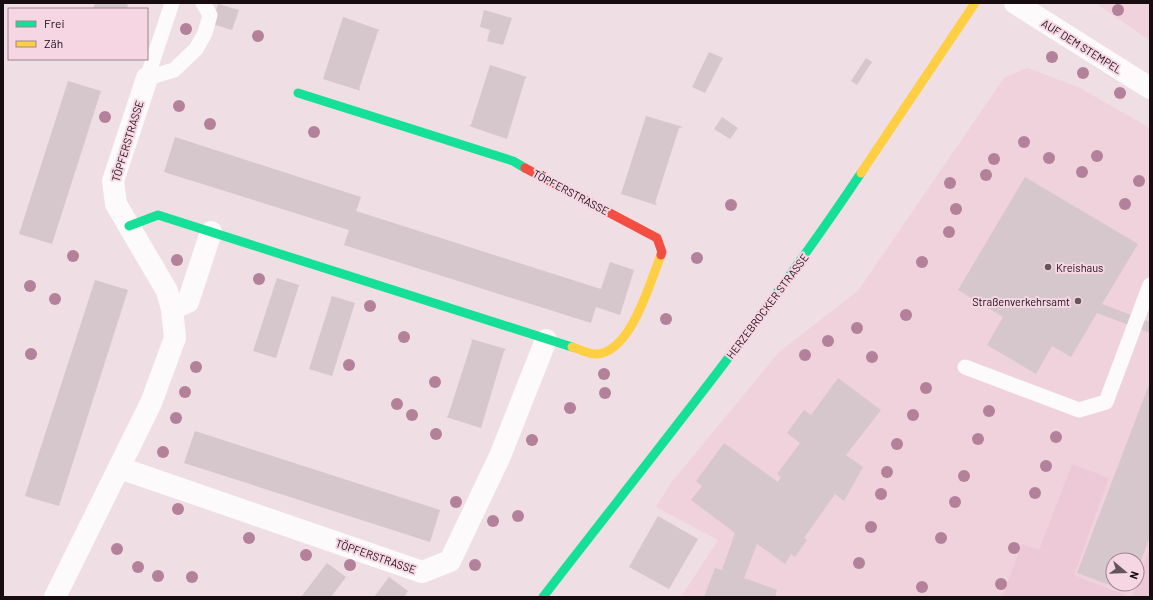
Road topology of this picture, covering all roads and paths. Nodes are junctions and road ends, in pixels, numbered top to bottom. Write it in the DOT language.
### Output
graph roads {
  1 [pos="203,3"];
  2 [pos="975,3"];
  3 [pos="1015,3"];
  4 [pos="174,5"];
  5 [pos="147,78"];
  6 [pos="1149,84"];
  7 [pos="298,93"];
  8 [pos="129,226"];
  9 [pos="210,232"];
  10 [pos="1150,285"];
  11 [pos="172,309"];
  12 [pos="546,340"];
  13 [pos="965,366"];
  14 [pos="120,468"];
  15 [pos="55,597"];
  16 [pos="543,597"];
  1 -- 5 [label="lane"];
  2 -- 16 [label="street, HERZEBROCKER STRASSE"];
  3 -- 6 [label="street, AUF DEM STEMPEL"];
  4 -- 5 [label="lane"];
  5 -- 8 [label="street, TÖPFERSTRASSE"];
  7 -- 12 [label="street, TÖPFERSTRASSE"];
  8 -- 9 [label="street, TÖPFERSTRASSE"];
  8 -- 11 [label="street, TÖPFERSTRASSE"];
  9 -- 11 [label="street"];
  9 -- 12 [label="street, TÖPFERSTRASSE"];
  10 -- 13 [label="lane"];
  11 -- 14 [label="street, TÖPFERSTRASSE"];
  12 -- 14 [label="street, TÖPFERSTRASSE"];
  14 -- 15 [label="street, TÖPFERSTRASSE"];
}
